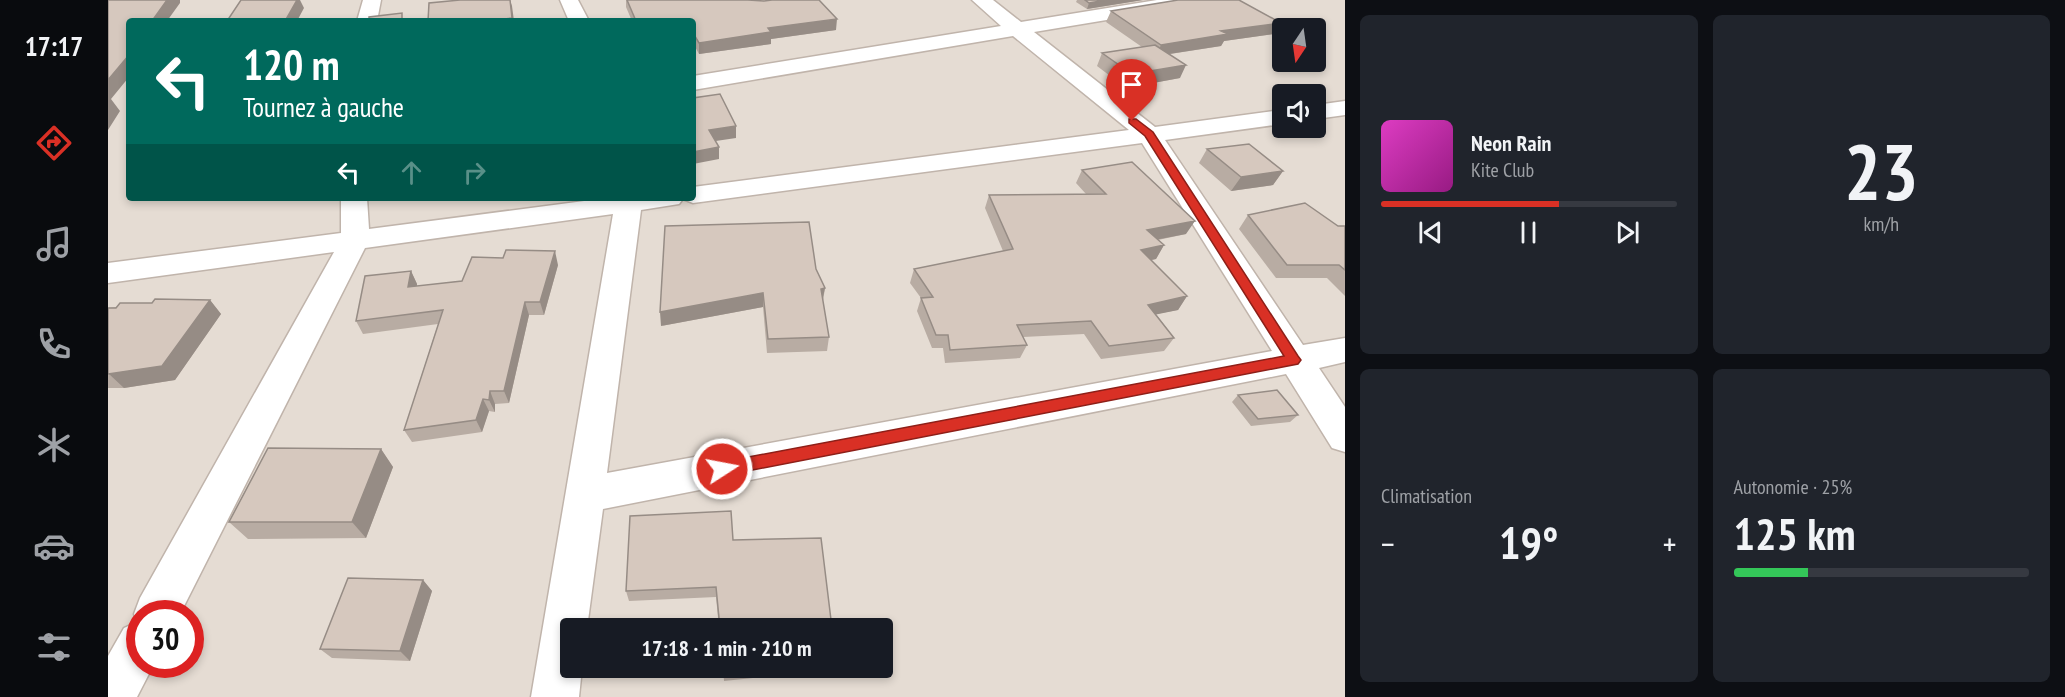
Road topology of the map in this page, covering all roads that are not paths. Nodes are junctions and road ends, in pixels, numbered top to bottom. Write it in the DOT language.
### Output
graph roads {
  1 [pos="372,0"];
  2 [pos="569,0"];
  3 [pos="981,0"];
  4 [pos="1191,0"];
  5 [pos="368,18"];
  6 [pos="578,18"];
  7 [pos="1016,29"];
  8 [pos="696,82"];
  9 [pos="1345,108"];
  10 [pos="1326,111"];
  11 [pos="1272,118"];
  12 [pos="1149,134"];
  13 [pos="696,195"];
  14 [pos="354,201"];
  15 [pos="629,201"];
  16 [pos="355,240"];
  17 [pos="108,273"];
  18 [pos="1345,350"];
  19 [pos="1294,360"];
  20 [pos="1345,437"];
  21 [pos="585,495"];
  22 [pos="163,600"];
  23 [pos="126,670"];
  24 [pos="111,697"];
  25 [pos="555,697"];
  1 -- 5 [label="street"];
  2 -- 6 [label="street"];
  3 -- 7 [label="street"];
  4 -- 7 [label="street"];
  7 -- 8 [label="street"];
  7 -- 12 [label="street"];
  9 -- 10 [label="street"];
  11 -- 12 [label="street"];
  12 -- 13 [label="street"];
  12 -- 19 [label="street"];
  14 -- 16 [label="street"];
  15 -- 16 [label="street"];
  15 -- 21 [label="street"];
  16 -- 17 [label="street"];
  16 -- 22 [label="street"];
  18 -- 19 [label="street"];
  19 -- 20 [label="street"];
  19 -- 21 [label="street"];
  21 -- 25 [label="street"];
  23 -- 24 [label="street"];
}
